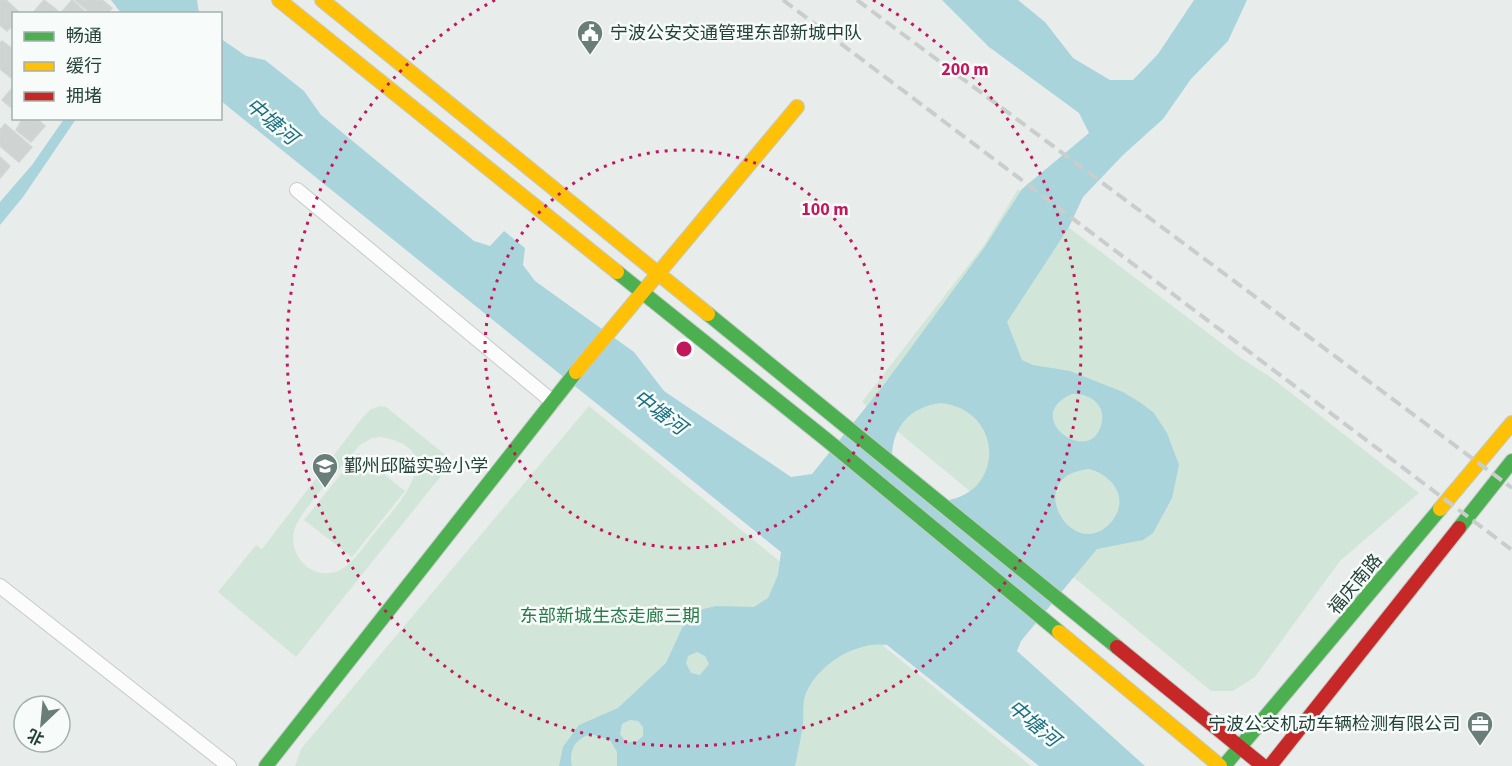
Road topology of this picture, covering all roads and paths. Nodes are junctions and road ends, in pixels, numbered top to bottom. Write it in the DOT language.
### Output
graph roads {
  1 [pos="279,0"];
  2 [pos="322,0"];
  3 [pos="797,106"];
  4 [pos="297,190"];
  5 [pos="657,271"];
  6 [pos="642,291"];
  7 [pos="554,400"];
  8 [pos="1512,423"];
  9 [pos="1512,462"];
  10 [pos="0,586"];
  11 [pos="1240,747"];
  12 [pos="229,766"];
  13 [pos="266,766"];
  14 [pos="1222,766"];
  15 [pos="1263,766"];
  16 [pos="1270,766"];
  1 -- 6 [label="main road"];
  2 -- 5 [label="main road"];
  3 -- 5 [label="main road"];
  4 -- 7 [label="street"];
  5 -- 6 [label="main road"];
  5 -- 11 [label="main road"];
  6 -- 7 [label="main road"];
  6 -- 14 [label="main road"];
  7 -- 13 [label="main road"];
  8 -- 11 [label="main road, 福庆南路"];
  9 -- 16 [label="main road"];
  10 -- 12 [label="street"];
  11 -- 14 [label="main road, 福庆南路"];
  11 -- 15 [label="main road"];
}
